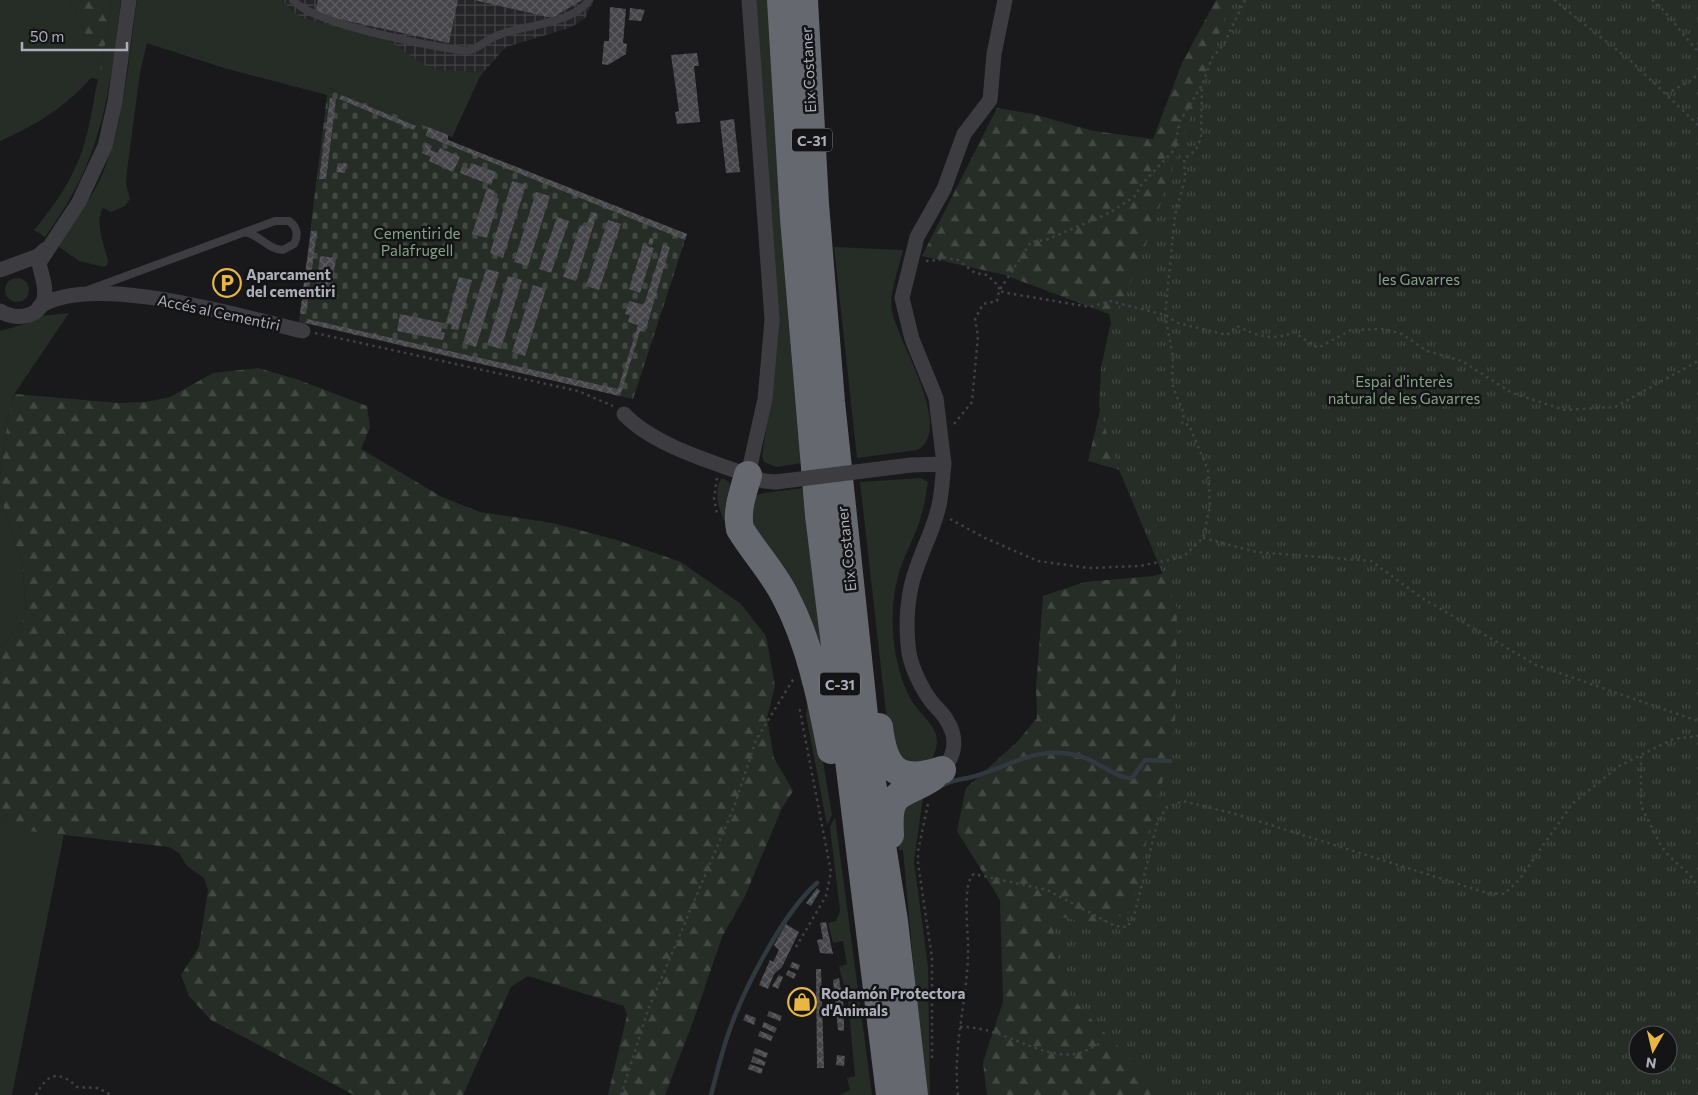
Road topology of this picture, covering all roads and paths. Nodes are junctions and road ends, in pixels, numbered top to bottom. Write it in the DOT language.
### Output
graph roads {
  1 [pos="130,0"];
  2 [pos="293,0"];
  3 [pos="589,0"];
  4 [pos="749,0"];
  5 [pos="781,0"];
  6 [pos="804,0"];
  7 [pos="1005,0"];
  8 [pos="1245,0"];
  9 [pos="1554,0"];
  10 [pos="1652,0"];
  11 [pos="1698,51"];
  12 [pos="1698,74"];
  13 [pos="1202,85"];
  14 [pos="1666,94"];
  15 [pos="1698,126"];
  16 [pos="245,232"];
  17 [pos="49,247"];
  18 [pos="20,263"];
  19 [pos="910,266"];
  20 [pos="0,270"];
  21 [pos="822,279"];
  22 [pos="43,281"];
  23 [pos="999,291"];
  24 [pos="74,295"];
  25 [pos="39,307"];
  26 [pos="1165,316"];
  27 [pos="4,317"];
  28 [pos="303,331"];
  29 [pos="1698,361"];
  30 [pos="624,414"];
  31 [pos="941,430"];
  32 [pos="720,464"];
  33 [pos="944,464"];
  34 [pos="748,475"];
  35 [pos="938,512"];
  36 [pos="717,515"];
  37 [pos="1204,538"];
  38 [pos="792,669"];
  39 [pos="794,678"];
  40 [pos="796,688"];
  41 [pos="798,697"];
  42 [pos="1698,720"];
  43 [pos="1698,736"];
  44 [pos="1641,755"];
  45 [pos="942,770"];
  46 [pos="929,799"];
  47 [pos="1698,887"];
  48 [pos="894,921"];
  49 [pos="796,947"];
  50 [pos="877,991"];
  51 [pos="960,1027"];
  52 [pos="1101,1043"];
  53 [pos="932,1067"];
  54 [pos="36,1095"];
  55 [pos="111,1095"];
  56 [pos="621,1095"];
  57 [pos="890,1095"];
  58 [pos="914,1095"];
  59 [pos="958,1095"];
  1 -- 17 [label="street"];
  2 -- 3 [label="lane"];
  4 -- 34 [label="street"];
  5 -- 50 [label="highway, Eix Costaner / C-31"];
  6 -- 21 [label="highway, Eix Costaner / C-31"];
  7 -- 19 [label="street"];
  8 -- 13 [label="path"];
  9 -- 14 [label="path"];
  10 -- 11 [label="path"];
  12 -- 14 [label="path"];
  13 -- 23 [label="path"];
  13 -- 26 [label="path"];
  14 -- 15 [label="path"];
  16 -- 16 [label="lane"];
  16 -- 24 [label="lane"];
  17 -- 18 [label="street"];
  17 -- 22 [label="street"];
  18 -- 20 [label="street"];
  18 -- 22 [label="street"];
  19 -- 23 [label="path"];
  19 -- 31 [label="street"];
  21 -- 45 [label="highway"];
  21 -- 48 [label="highway, Eix Costaner / C-31"];
  22 -- 24 [label="street"];
  22 -- 25 [label="street"];
  23 -- 26 [label="path"];
  23 -- 31 [label="path"];
  24 -- 25 [label="street"];
  24 -- 28 [label="street, Accés al Cementiri"];
  25 -- 27 [label="street"];
  26 -- 29 [label="path"];
  26 -- 37 [label="path"];
  28 -- 30 [label="path"];
  30 -- 32 [label="street"];
  31 -- 33 [label="street"];
  32 -- 34 [label="street"];
  32 -- 36 [label="path"];
  33 -- 34 [label="street, bridge"];
  33 -- 35 [label="street"];
  34 -- 50 [label="highway"];
  35 -- 37 [label="path"];
  35 -- 45 [label="street"];
  37 -- 42 [label="path"];
  38 -- 39 [label="path"];
  39 -- 40 [label="path"];
  39 -- 56 [label="path"];
  41 -- 49 [label="path"];
  43 -- 44 [label="path"];
  44 -- 47 [label="path"];
  44 -- 51 [label="path"];
  45 -- 48 [label="highway"];
  46 -- 53 [label="path"];
  48 -- 58 [label="highway, Eix Costaner / C-31"];
  50 -- 57 [label="highway, Eix Costaner / C-31"];
  51 -- 52 [label="path"];
  51 -- 59 [label="path"];
  54 -- 55 [label="path"];
}
